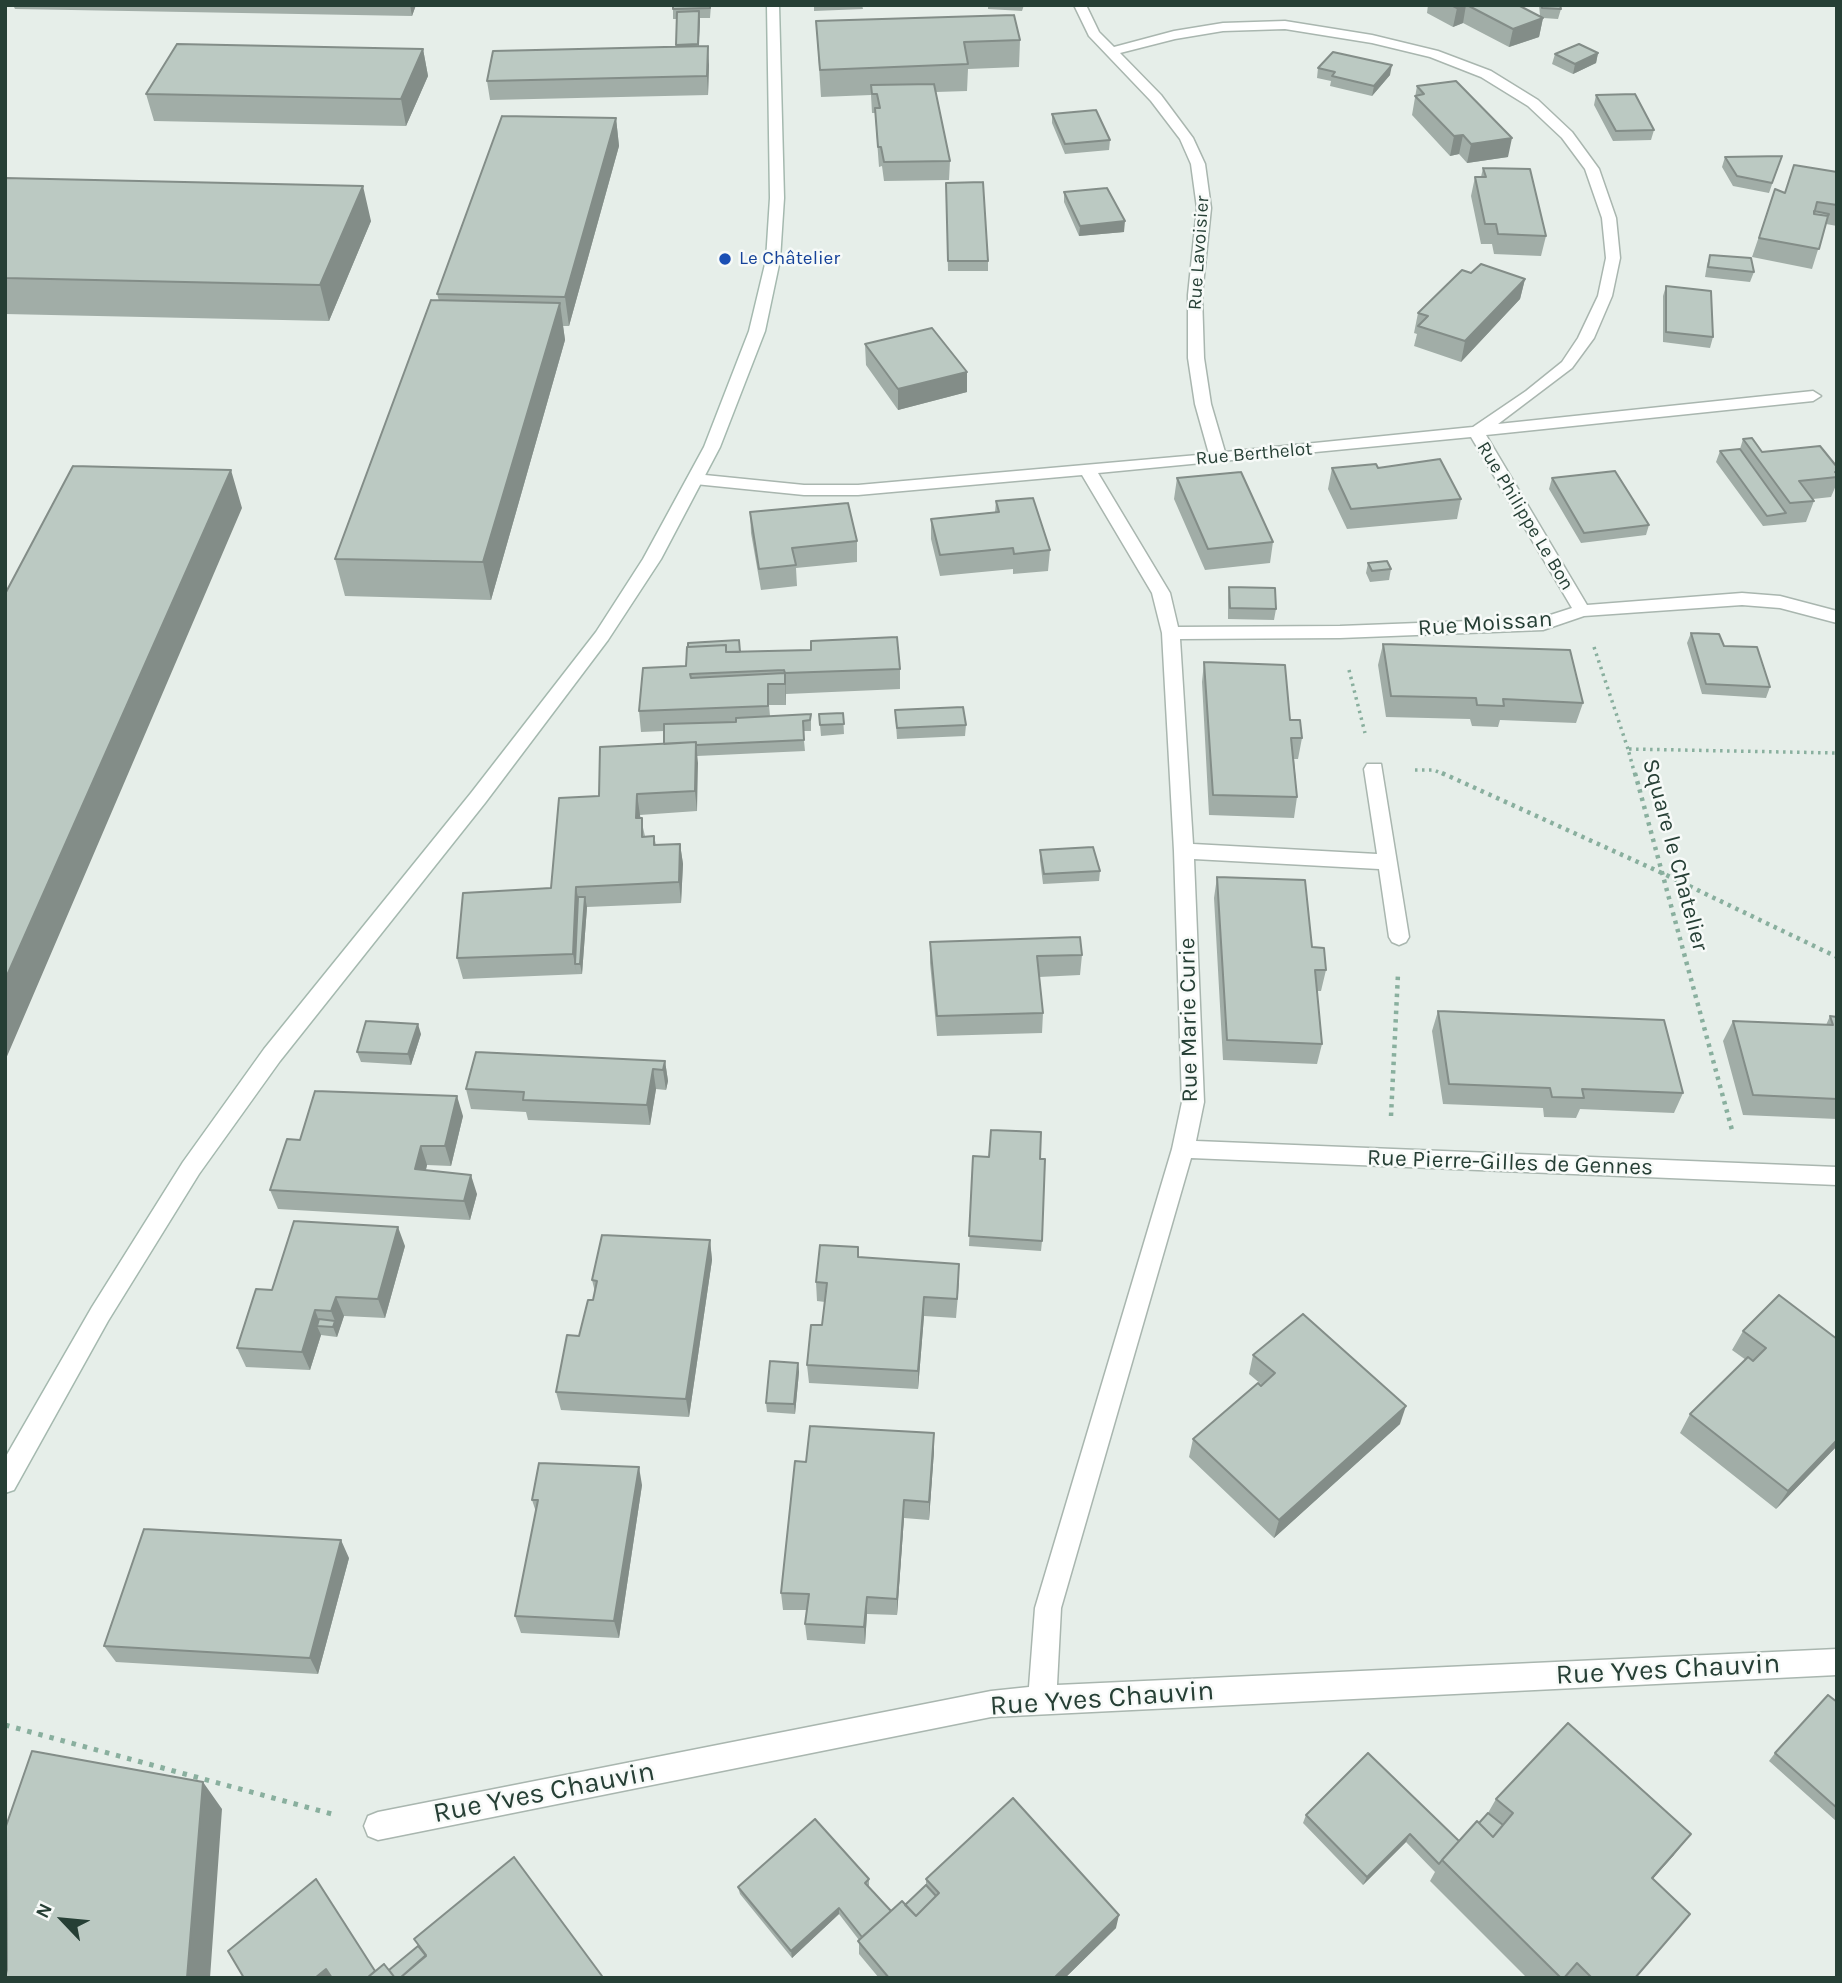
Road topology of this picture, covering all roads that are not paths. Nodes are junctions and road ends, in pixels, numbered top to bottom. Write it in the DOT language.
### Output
graph roads {
  1 [pos="773,5"];
  2 [pos="1080,5"];
  3 [pos="1111,52"];
  4 [pos="1813,396"];
  5 [pos="1476,432"];
  6 [pos="1218,457"];
  7 [pos="1087,469"];
  8 [pos="695,479"];
  9 [pos="1582,611"];
  10 [pos="1837,618"];
  11 [pos="1171,633"];
  12 [pos="1374,769"];
  13 [pos="1184,850"];
  14 [pos="1388,862"];
  15 [pos="1399,937"];
  16 [pos="1183,1149"];
  17 [pos="1837,1176"];
  18 [pos="5,1482"];
  19 [pos="1837,1662"];
  20 [pos="1043,1699"];
  21 [pos="378,1826"];
  1 -- 8 [label="street"];
  2 -- 3 [label="street, Rue Lavoisier"];
  3 -- 5 [label="street, Rue Philippe Le Bon"];
  3 -- 6 [label="street, Rue Lavoisier"];
  4 -- 5 [label="street, Rue Berthelot"];
  5 -- 6 [label="street, Rue Berthelot"];
  5 -- 9 [label="street, Rue Philippe Le Bon"];
  6 -- 7 [label="street, Rue Berthelot"];
  7 -- 8 [label="street, Rue Berthelot"];
  7 -- 11 [label="street, Rue Marie Curie"];
  8 -- 18 [label="street"];
  9 -- 10 [label="street, Rue Moissan"];
  9 -- 11 [label="street, Rue Moissan"];
  11 -- 13 [label="street, Rue Marie Curie"];
  12 -- 14 [label="street"];
  13 -- 14 [label="street"];
  13 -- 16 [label="street, Rue Marie Curie"];
  14 -- 15 [label="street"];
  16 -- 17 [label="street, Rue Pierre-Gilles de Gennes"];
  16 -- 20 [label="street, Rue Marie Curie"];
  19 -- 20 [label="street, Rue Yves Chauvin"];
  20 -- 21 [label="street, Rue Yves Chauvin"];
}
